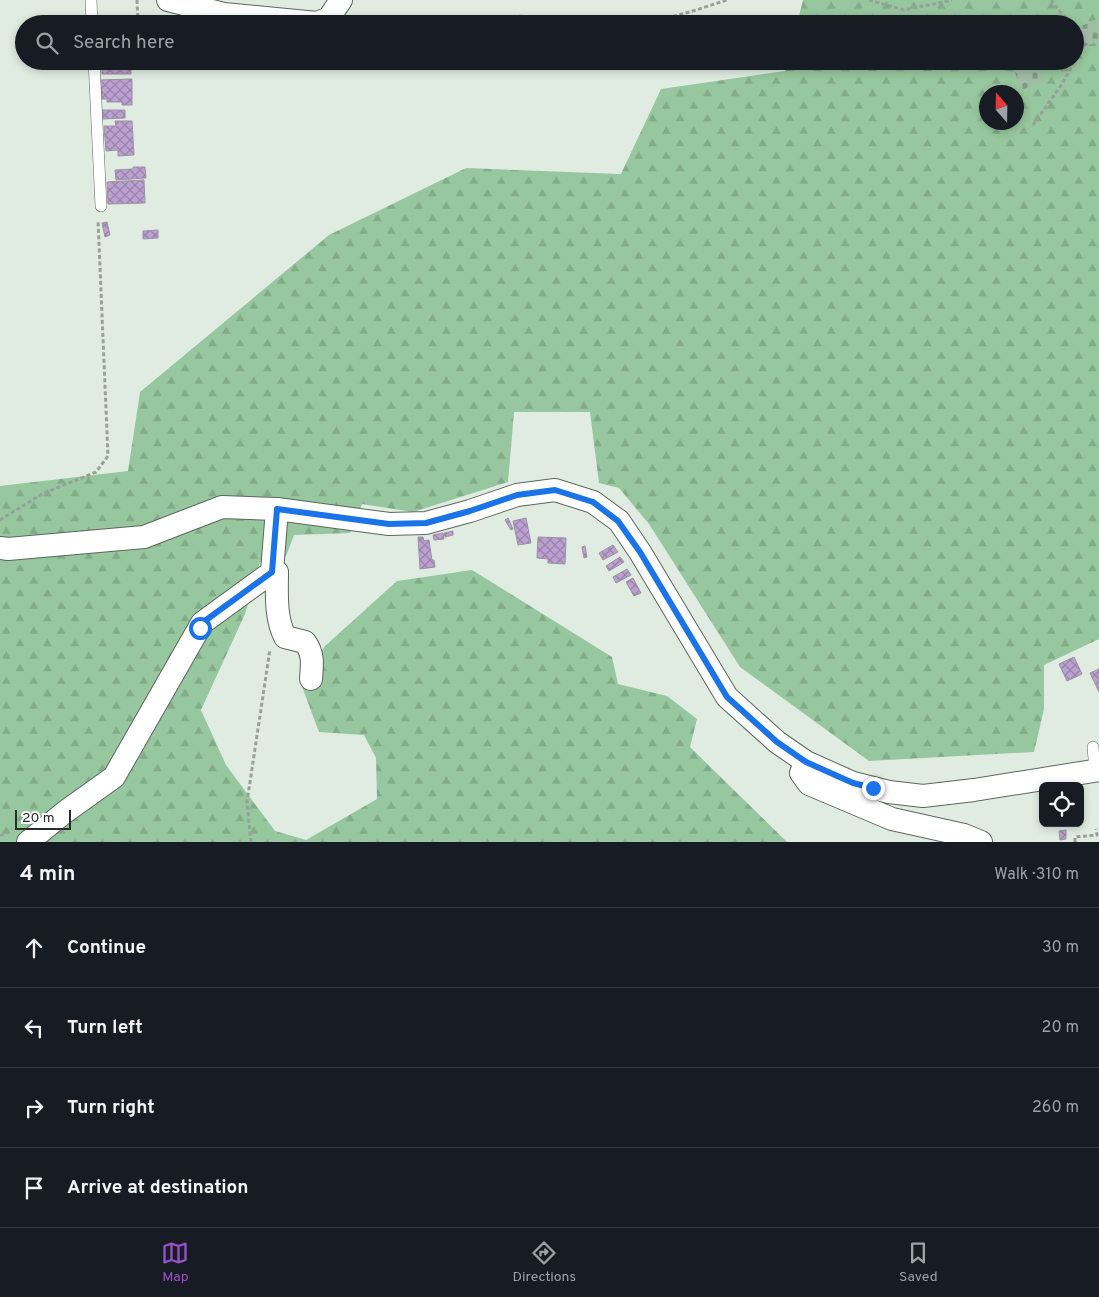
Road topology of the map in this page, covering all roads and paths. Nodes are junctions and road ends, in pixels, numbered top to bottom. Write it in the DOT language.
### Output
graph roads {
  1 [pos="91,0"];
  2 [pos="137,0"];
  3 [pos="168,0"];
  4 [pos="341,0"];
  5 [pos="727,0"];
  6 [pos="869,0"];
  7 [pos="952,0"];
  8 [pos="1051,0"];
  9 [pos="92,15"];
  10 [pos="138,15"];
  11 [pos="234,15"];
  12 [pos="331,15"];
  13 [pos="681,15"];
  14 [pos="1063,15"];
  15 [pos="94,70"];
  16 [pos="1070,70"];
  17 [pos="1033,125"];
  18 [pos="101,206"];
  19 [pos="277,509"];
  20 [pos="0,520"];
  21 [pos="0,548"];
  22 [pos="272,572"];
  23 [pos="270,648"];
  24 [pos="311,679"];
  25 [pos="1093,747"];
  26 [pos="806,762"];
  27 [pos="1097,770"];
  28 [pos="1096,829"];
  29 [pos="28,842"];
  30 [pos="251,842"];
  31 [pos="981,842"];
  32 [pos="1075,842"];
  1 -- 9 [label="lane"];
  2 -- 10 [label="path"];
  3 -- 11 [label="street"];
  4 -- 12 [label="street"];
  5 -- 13 [label="path"];
  6 -- 7 [label="path"];
  8 -- 14 [label="path"];
  15 -- 18 [label="lane"];
  16 -- 17 [label="path"];
  18 -- 20 [label="path"];
  19 -- 21 [label="street"];
  19 -- 22 [label="street"];
  19 -- 26 [label="street"];
  22 -- 24 [label="street"];
  22 -- 29 [label="street"];
  23 -- 30 [label="path"];
  25 -- 27 [label="lane"];
  26 -- 27 [label="street"];
  26 -- 31 [label="street"];
  28 -- 32 [label="path"];
}
